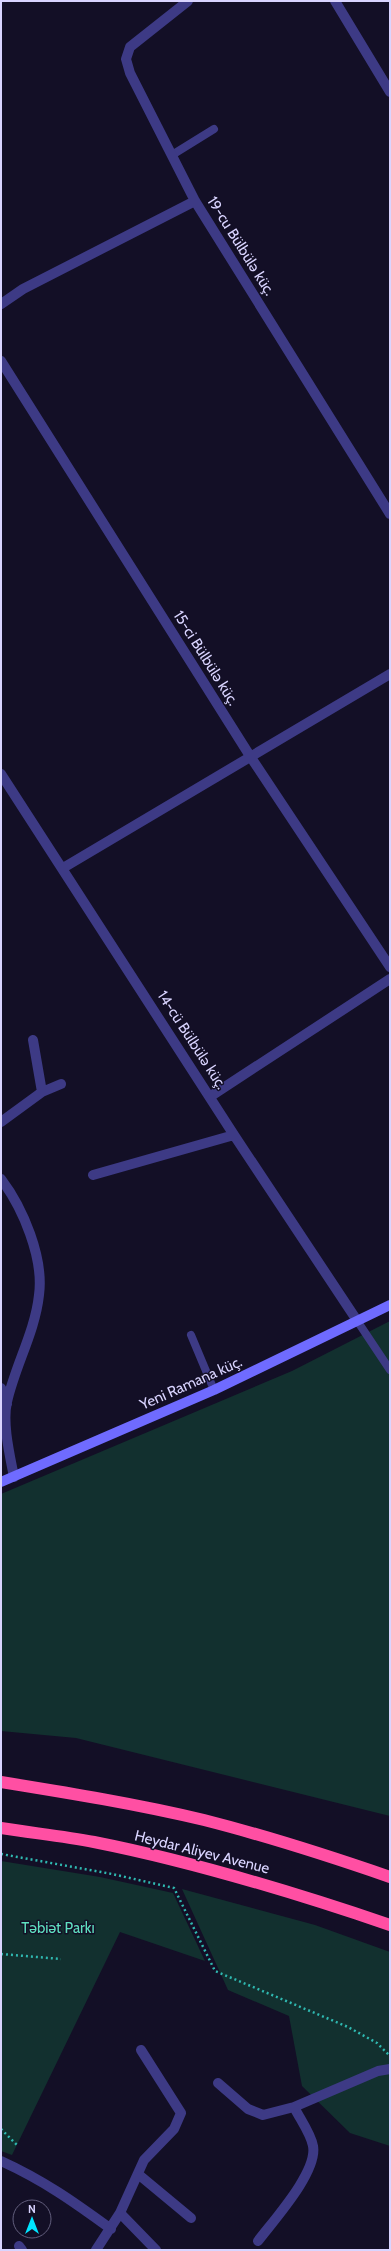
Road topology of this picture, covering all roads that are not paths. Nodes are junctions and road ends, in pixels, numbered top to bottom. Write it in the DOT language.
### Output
graph roads {
  1 [pos="188,1"];
  2 [pos="335,1"];
  3 [pos="390,92"];
  4 [pos="214,129"];
  5 [pos="172,155"];
  6 [pos="195,200"];
  7 [pos="1,304"];
  8 [pos="1,361"];
  9 [pos="390,514"];
  10 [pos="390,674"];
  11 [pos="250,756"];
  12 [pos="1,774"];
  13 [pos="63,868"];
  14 [pos="390,968"];
  15 [pos="390,979"];
  16 [pos="33,1040"];
  17 [pos="61,1084"];
  18 [pos="42,1092"];
  19 [pos="211,1096"];
  20 [pos="1,1122"];
  21 [pos="234,1135"];
  22 [pos="93,1175"];
  23 [pos="1,1179"];
  24 [pos="390,1306"];
  25 [pos="358,1322"];
  26 [pos="191,1335"];
  27 [pos="390,1370"];
  28 [pos="1,1388"];
  29 [pos="214,1390"];
  30 [pos="7,1404"];
  31 [pos="4,1446"];
  32 [pos="14,1477"];
  33 [pos="1,1482"];
  34 [pos="1,1782"];
  35 [pos="1,1828"];
  36 [pos="390,1877"];
  37 [pos="390,1925"];
  38 [pos="141,2050"];
  39 [pos="390,2069"];
  40 [pos="218,2083"];
  41 [pos="294,2107"];
  42 [pos="1,2161"];
  43 [pos="138,2174"];
  44 [pos="120,2213"];
  45 [pos="191,2218"];
  46 [pos="111,2229"];
  47 [pos="258,2241"];
  48 [pos="96,2250"];
  49 [pos="156,2250"];
  1 -- 5 [label="street, 19-cu Bülbülə küç."];
  2 -- 3 [label="street"];
  4 -- 5 [label="lane"];
  5 -- 6 [label="street, 19-cu Bülbülə küç."];
  6 -- 7 [label="street"];
  6 -- 9 [label="street, 19-cu Bülbülə küç."];
  8 -- 11 [label="street, 15-ci Bülbülə küç."];
  10 -- 11 [label="street"];
  11 -- 13 [label="street"];
  11 -- 14 [label="street, 15-ci Bülbülə küç."];
  12 -- 13 [label="street, 14-cü Bülbülə küç."];
  13 -- 19 [label="street, 14-cü Bülbülə küç."];
  15 -- 19 [label="street"];
  16 -- 18 [label="street"];
  17 -- 18 [label="street"];
  18 -- 20 [label="street"];
  19 -- 21 [label="street, 14-cü Bülbülə küç."];
  21 -- 22 [label="street"];
  21 -- 25 [label="street, 14-cü Bülbülə küç."];
  23 -- 30 [label="street"];
  24 -- 25 [label="street, Yeni Ramana küç."];
  25 -- 27 [label="lane"];
  25 -- 29 [label="street, Yeni Ramana küç."];
  26 -- 29 [label="lane"];
  28 -- 30 [label="street"];
  29 -- 32 [label="street, Yeni Ramana küç."];
  30 -- 31 [label="street"];
  31 -- 32 [label="street"];
  32 -- 33 [label="street, Yeni Ramana küç."];
  34 -- 36 [label="highway, Heydar Aliyev Avenue"];
  35 -- 37 [label="highway, Heydar Aliyev Avenue"];
  38 -- 43 [label="street"];
  39 -- 41 [label="street"];
  40 -- 41 [label="street"];
  41 -- 47 [label="street"];
  42 -- 46 [label="street"];
  43 -- 44 [label="street"];
  43 -- 45 [label="street"];
  44 -- 46 [label="street"];
  44 -- 49 [label="street"];
  46 -- 48 [label="street"];
}
